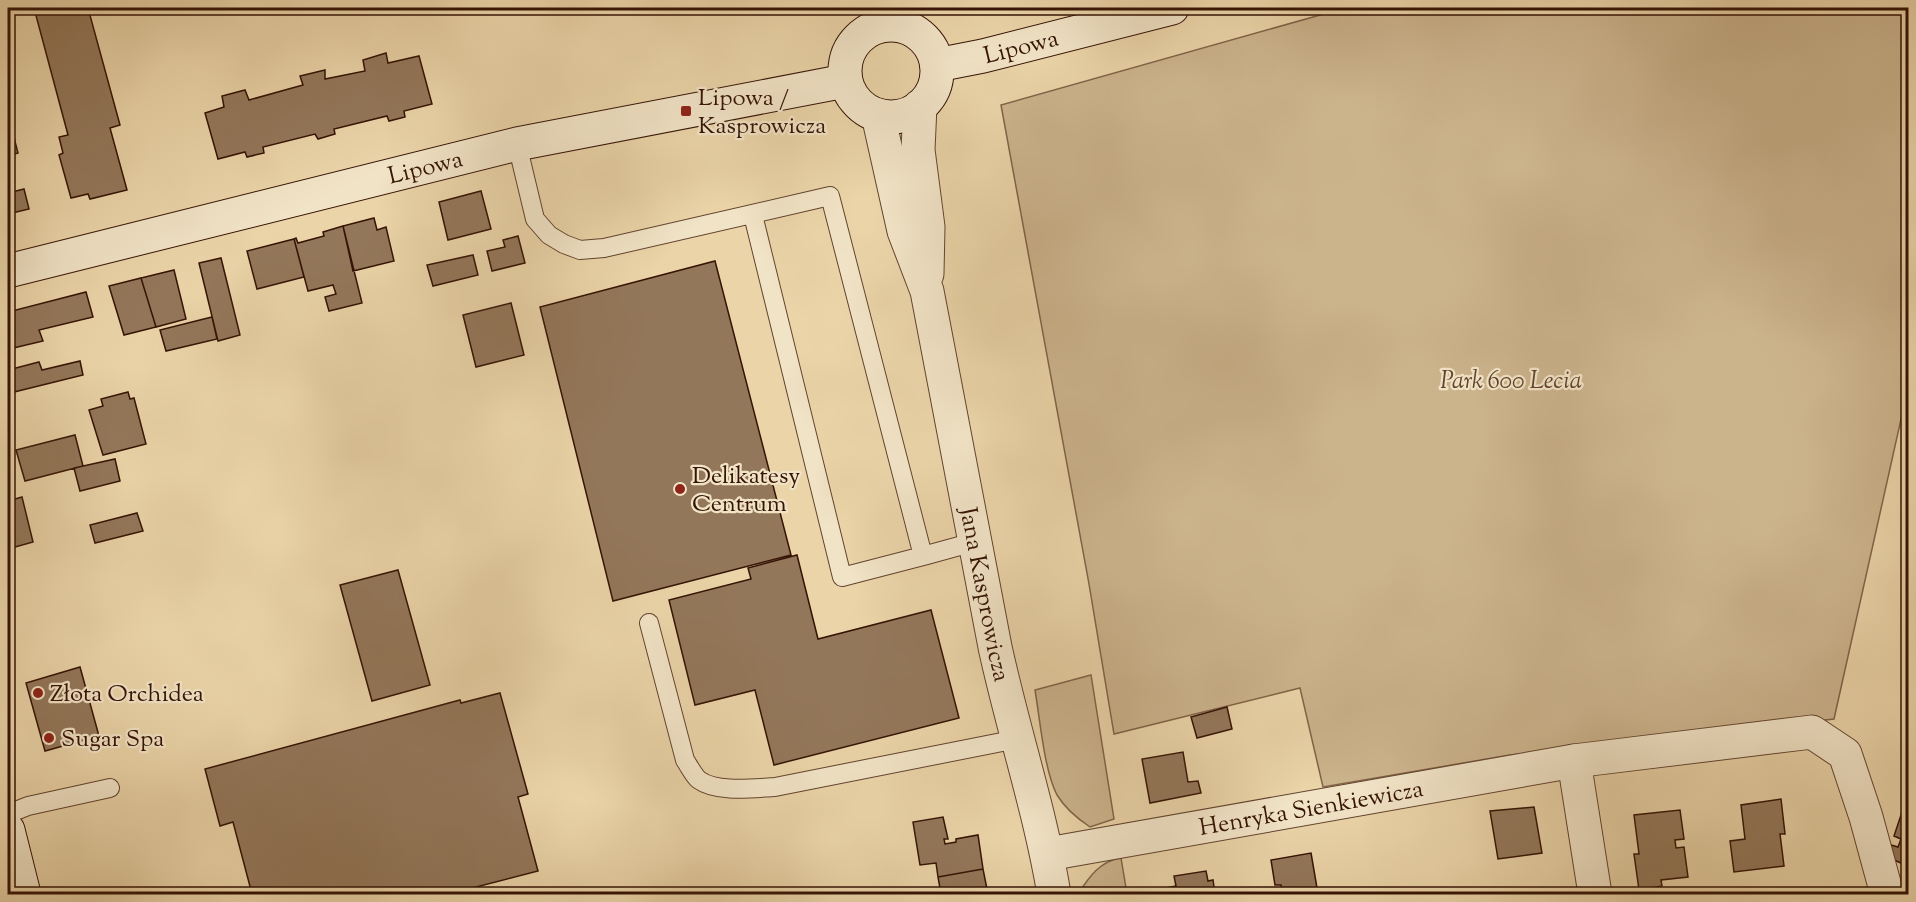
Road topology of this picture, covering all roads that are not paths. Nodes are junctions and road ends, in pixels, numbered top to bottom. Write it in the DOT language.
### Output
graph roads {
  1 [pos="1172,8"];
  2 [pos="886,16"];
  3 [pos="937,65"];
  4 [pos="845,81"];
  5 [pos="920,106"];
  6 [pos="878,115"];
  7 [pos="517,144"];
  8 [pos="753,215"];
  9 [pos="9,271"];
  10 [pos="927,291"];
  11 [pos="974,543"];
  12 [pos="923,556"];
  13 [pos="649,623"];
  14 [pos="1017,739"];
  15 [pos="1574,761"];
  16 [pos="110,788"];
  17 [pos="8,813"];
  18 [pos="8,830"];
  19 [pos="1048,854"];
  20 [pos="24,894"];
  21 [pos="1054,894"];
  22 [pos="1595,894"];
  23 [pos="1887,894"];
  1 -- 3 [label="street, Lipowa"];
  2 -- 3 [label="street"];
  2 -- 4 [label="street"];
  3 -- 5 [label="street"];
  4 -- 6 [label="street"];
  4 -- 7 [label="street, Lipowa"];
  5 -- 6 [label="street"];
  5 -- 10 [label="street, Jana Kasprowicza"];
  6 -- 10 [label="street, Jana Kasprowicza"];
  7 -- 8 [label="lane"];
  7 -- 9 [label="street, Lipowa"];
  8 -- 12 [label="lane"];
  8 -- 12 [label="lane"];
  10 -- 11 [label="street, Jana Kasprowicza"];
  11 -- 12 [label="lane"];
  11 -- 14 [label="street, Jana Kasprowicza"];
  13 -- 14 [label="lane"];
  14 -- 19 [label="street, Jana Kasprowicza"];
  15 -- 19 [label="street, Henryka Sienkiewicza"];
  15 -- 22 [label="street"];
  15 -- 23 [label="street, Henryka Sienkiewicza"];
  16 -- 17 [label="lane"];
  18 -- 20 [label="street"];
  19 -- 21 [label="street, Jana Kasprowicza"];
}
